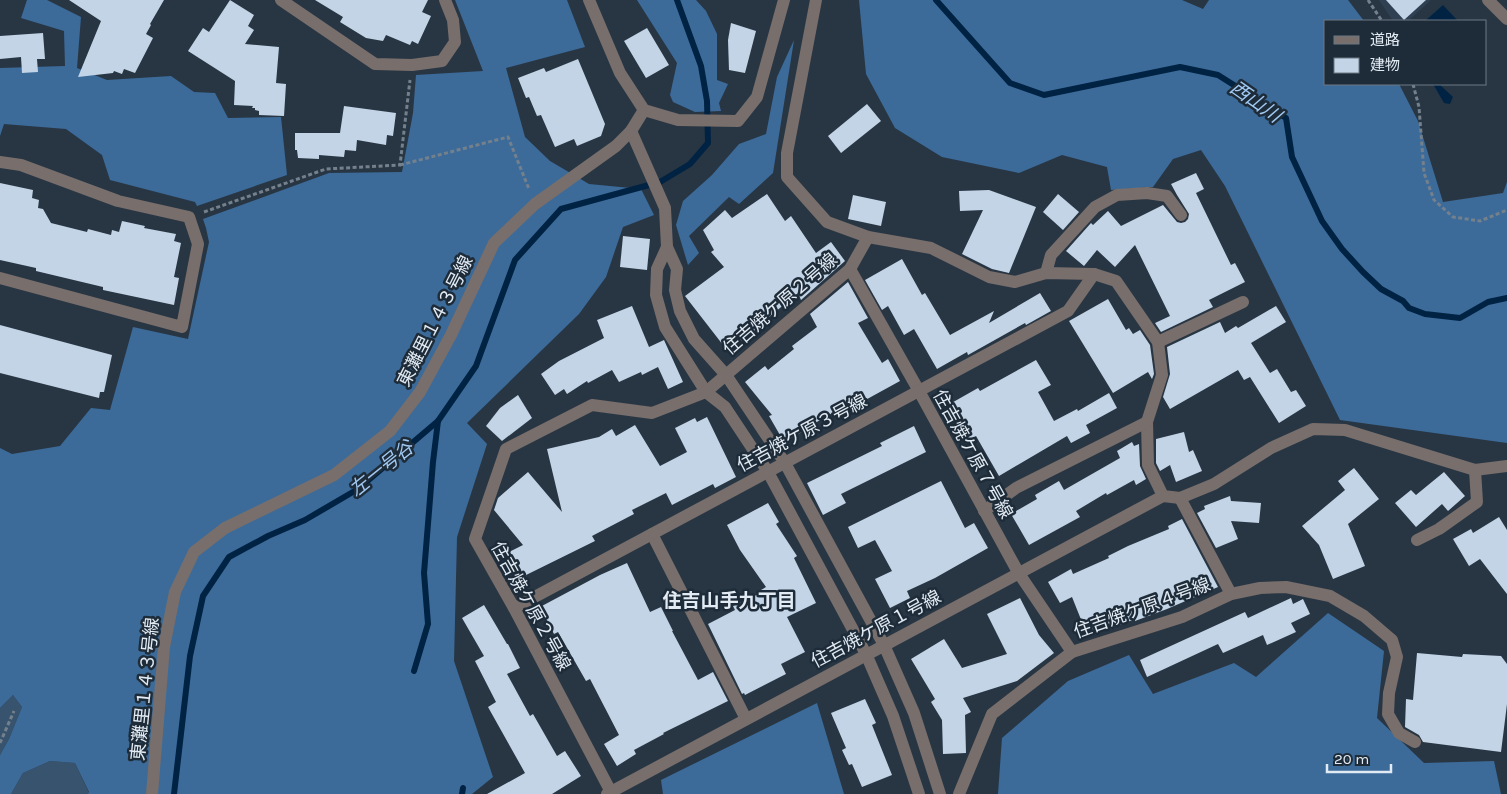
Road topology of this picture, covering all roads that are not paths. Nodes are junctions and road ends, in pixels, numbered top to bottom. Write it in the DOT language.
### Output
graph roads {
  1 [pos="281,0"];
  2 [pos="445,0"];
  3 [pos="589,0"];
  4 [pos="784,0"];
  5 [pos="816,0"];
  6 [pos="1488,0"];
  7 [pos="1507,19"];
  8 [pos="644,110"];
  9 [pos="631,131"];
  10 [pos="0,162"];
  11 [pos="1182,215"];
  12 [pos="868,237"];
  13 [pos="667,247"];
  14 [pos="850,269"];
  15 [pos="1046,272"];
  16 [pos="1094,274"];
  17 [pos="0,278"];
  18 [pos="1243,302"];
  19 [pos="1158,342"];
  20 [pos="726,376"];
  21 [pos="919,391"];
  22 [pos="706,392"];
  23 [pos="1147,422"];
  24 [pos="785,463"];
  25 [pos="1507,466"];
  26 [pos="1474,470"];
  27 [pos="768,472"];
  28 [pos="1162,496"];
  29 [pos="1180,498"];
  30 [pos="984,510"];
  31 [pos="652,534"];
  32 [pos="1416,540"];
  33 [pos="1018,572"];
  34 [pos="1231,594"];
  35 [pos="514,608"];
  36 [pos="884,645"];
  37 [pos="1072,652"];
  38 [pos="866,654"];
  39 [pos="746,719"];
  40 [pos="1415,742"];
  41 [pos="609,793"];
  42 [pos="152,794"];
  43 [pos="919,794"];
  44 [pos="940,794"];
  45 [pos="959,794"];
  1 -- 2 [label="street"];
  3 -- 8 [label="street"];
  4 -- 8 [label="street"];
  5 -- 12 [label="street"];
  6 -- 7 [label="street"];
  8 -- 9 [label="street, 東灘里１４３号線"];
  9 -- 13 [label="street"];
  9 -- 42 [label="street, 東灘里１４３号線"];
  10 -- 17 [label="street"];
  11 -- 15 [label="street"];
  12 -- 14 [label="street, 住吉焼ケ原２号線"];
  12 -- 15 [label="street"];
  13 -- 20 [label="street"];
  13 -- 22 [label="street"];
  14 -- 20 [label="street, 住吉焼ケ原２号線"];
  14 -- 21 [label="street, 住吉焼ケ原７号線"];
  15 -- 16 [label="street"];
  16 -- 19 [label="street"];
  16 -- 21 [label="street, 住吉焼ケ原３号線"];
  18 -- 19 [label="street"];
  19 -- 23 [label="street"];
  20 -- 22 [label="street, 住吉焼ケ原２号線"];
  20 -- 24 [label="street"];
  21 -- 24 [label="street, 住吉焼ケ原３号線"];
  21 -- 30 [label="street, 住吉焼ケ原７号線"];
  22 -- 27 [label="street"];
  22 -- 35 [label="street, 住吉焼ケ原２号線"];
  23 -- 28 [label="street"];
  23 -- 30 [label="street"];
  24 -- 27 [label="street, 住吉焼ケ原３号線"];
  24 -- 36 [label="street"];
  25 -- 26 [label="street"];
  26 -- 29 [label="street"];
  26 -- 32 [label="street"];
  27 -- 31 [label="street, 住吉焼ケ原３号線"];
  27 -- 38 [label="street"];
  28 -- 29 [label="street"];
  28 -- 33 [label="street, 住吉焼ケ原１号線"];
  29 -- 34 [label="street"];
  30 -- 33 [label="street, 住吉焼ケ原７号線"];
  31 -- 35 [label="street, 住吉焼ケ原３号線"];
  31 -- 39 [label="street"];
  33 -- 36 [label="street, 住吉焼ケ原１号線"];
  33 -- 37 [label="street, 住吉焼ケ原７号線"];
  34 -- 37 [label="street, 住吉焼ケ原４号線"];
  34 -- 40 [label="street, 住吉焼ケ原４号線"];
  35 -- 41 [label="street, 住吉焼ケ原２号線"];
  36 -- 38 [label="street, 住吉焼ケ原１号線"];
  36 -- 44 [label="street"];
  37 -- 45 [label="street, 住吉焼ケ原４号線"];
  38 -- 39 [label="street, 住吉焼ケ原１号線"];
  38 -- 43 [label="street"];
  39 -- 41 [label="street, 住吉焼ケ原１号線"];
}
